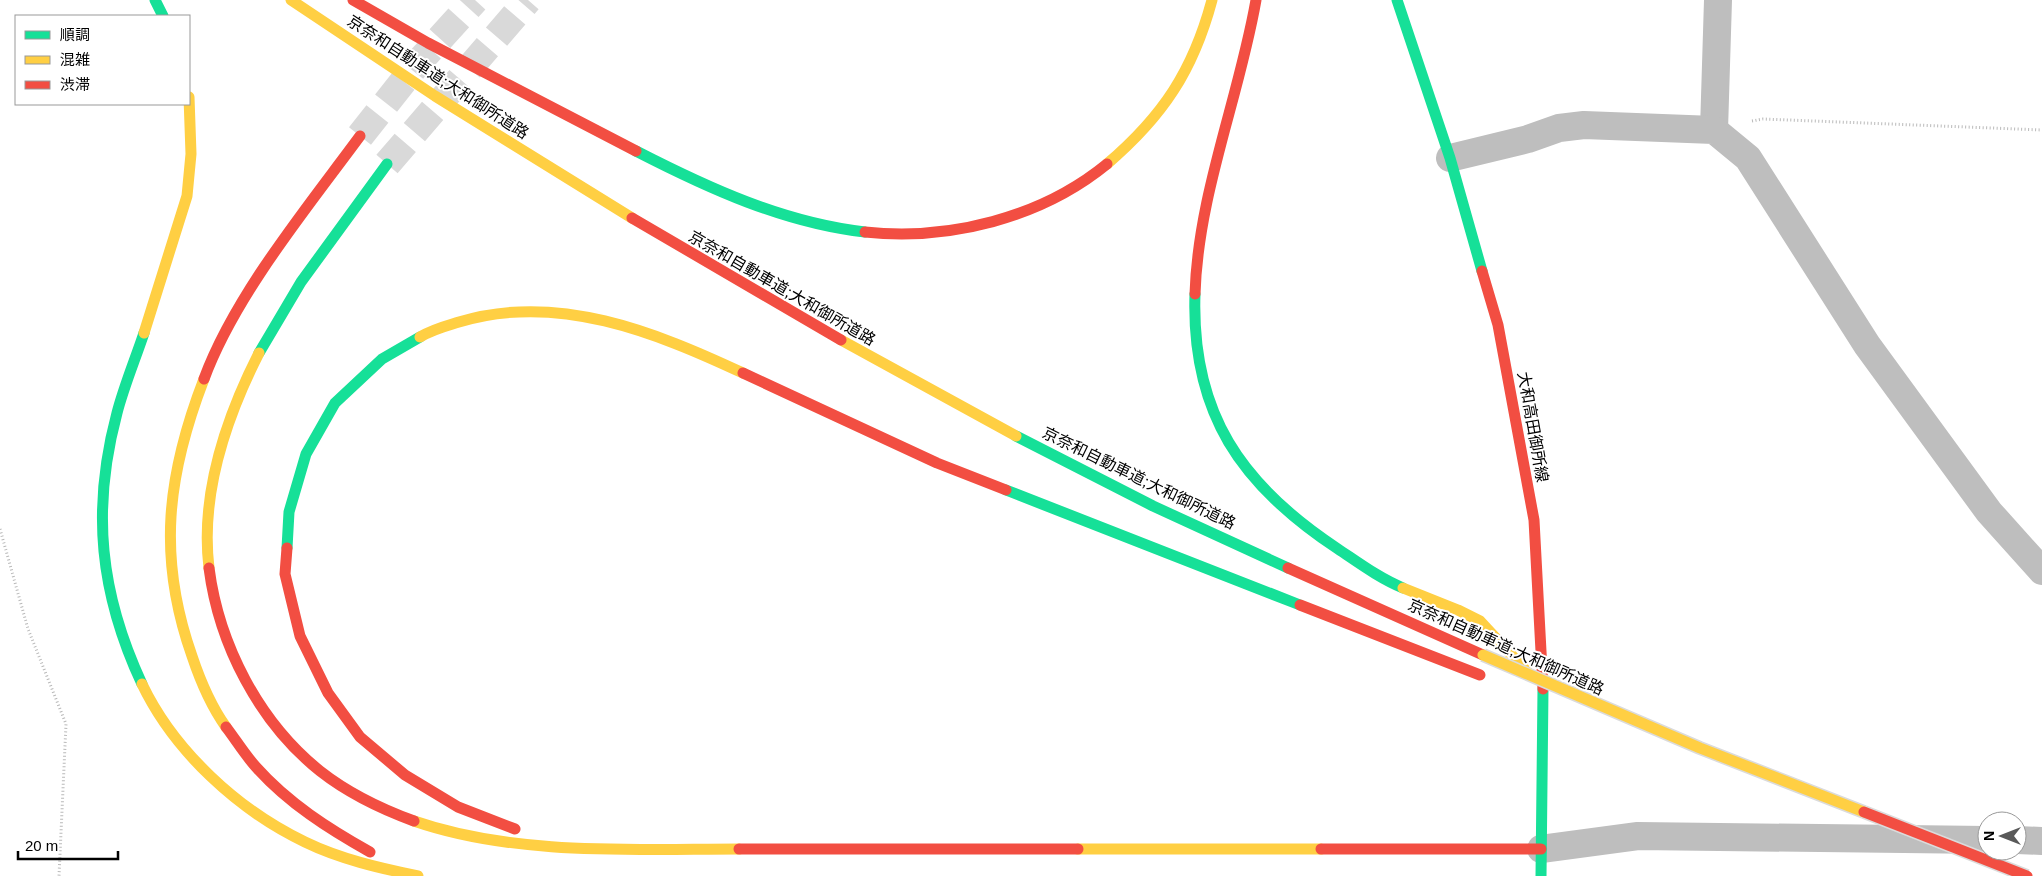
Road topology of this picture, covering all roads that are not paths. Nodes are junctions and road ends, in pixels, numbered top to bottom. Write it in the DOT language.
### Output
graph roads {
  1 [pos="155,0"];
  2 [pos="291,0"];
  3 [pos="353,0"];
  4 [pos="1212,0"];
  5 [pos="1256,0"];
  6 [pos="1397,0"];
  7 [pos="1718,0"];
  8 [pos="162,15"];
  9 [pos="190,105"];
  10 [pos="1714,130"];
  11 [pos="360,136"];
  12 [pos="1450,158"];
  13 [pos="387,164"];
  14 [pos="2042,571"];
  15 [pos="1485,677"];
  16 [pos="1532,677"];
  17 [pos="1535,693"];
  18 [pos="1700,748"];
  19 [pos="1977,840"];
  20 [pos="2027,840"];
  21 [pos="2042,841"];
  22 [pos="603,849"];
  23 [pos="1541,849"];
  24 [pos="418,876"];
  25 [pos="426,876"];
  26 [pos="1542,876"];
  27 [pos="2027,876"];
  1 -- 8 [label="main road"];
  2 -- 16 [label="main road, 京奈和自動車道;大和御所道路, bridge"];
  3 -- 4 [label="main road"];
  5 -- 16 [label="main road"];
  6 -- 12 [label="main road, 大和高田御所線"];
  7 -- 10 [label="street"];
  9 -- 24 [label="main road"];
  10 -- 12 [label="street"];
  10 -- 14 [label="street"];
  11 -- 25 [label="main road"];
  12 -- 23 [label="main road, 大和高田御所線"];
  13 -- 22 [label="main road"];
  15 -- 22 [label="main road"];
  16 -- 18 [label="main road, 京奈和自動車道;大和御所道路, bridge"];
  17 -- 18 [label="main road, bridge"];
  18 -- 27 [label="main road, 京奈和自動車道;大和御所道路, bridge"];
  19 -- 23 [label="street"];
  20 -- 21 [label="street"];
  22 -- 23 [label="main road"];
  23 -- 26 [label="main road, 大和高田御所線"];
}
